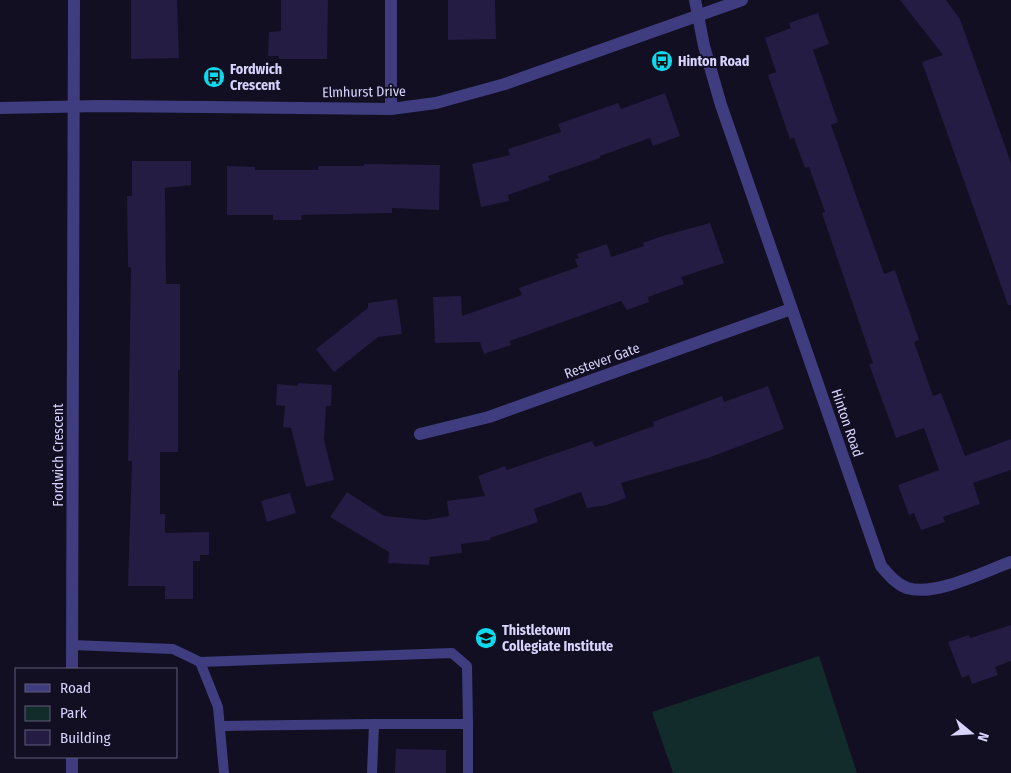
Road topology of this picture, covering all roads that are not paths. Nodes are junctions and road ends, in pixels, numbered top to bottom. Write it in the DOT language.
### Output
graph roads {
  1 [pos="74,0"];
  2 [pos="390,0"];
  3 [pos="695,0"];
  4 [pos="742,0"];
  5 [pos="698,17"];
  6 [pos="74,107"];
  7 [pos="0,108"];
  8 [pos="391,109"];
  9 [pos="791,309"];
  10 [pos="420,434"];
  11 [pos="1011,562"];
  12 [pos="72,645"];
  13 [pos="200,662"];
  14 [pos="72,668"];
  15 [pos="374,724"];
  16 [pos="468,724"];
  17 [pos="221,726"];
  18 [pos="72,758"];
  19 [pos="72,773"];
  20 [pos="224,773"];
  21 [pos="372,773"];
  22 [pos="468,773"];
  1 -- 6 [label="street, Fordwich Crescent"];
  2 -- 8 [label="street"];
  3 -- 5 [label="street, Hinton Road"];
  4 -- 5 [label="street, Elmhurst Drive"];
  5 -- 8 [label="street, Elmhurst Drive"];
  5 -- 9 [label="street, Hinton Road"];
  6 -- 7 [label="street, Elmhurst Drive"];
  6 -- 8 [label="street, Elmhurst Drive"];
  6 -- 12 [label="street, Fordwich Crescent"];
  9 -- 10 [label="street, Restever Gate"];
  9 -- 11 [label="street, Hinton Road"];
  12 -- 13 [label="lane"];
  12 -- 14 [label="street, Fordwich Crescent"];
  13 -- 16 [label="lane"];
  13 -- 17 [label="lane"];
  15 -- 16 [label="lane"];
  15 -- 17 [label="lane"];
  15 -- 21 [label="lane"];
  16 -- 22 [label="lane"];
  17 -- 20 [label="lane"];
  18 -- 19 [label="street"];
}
